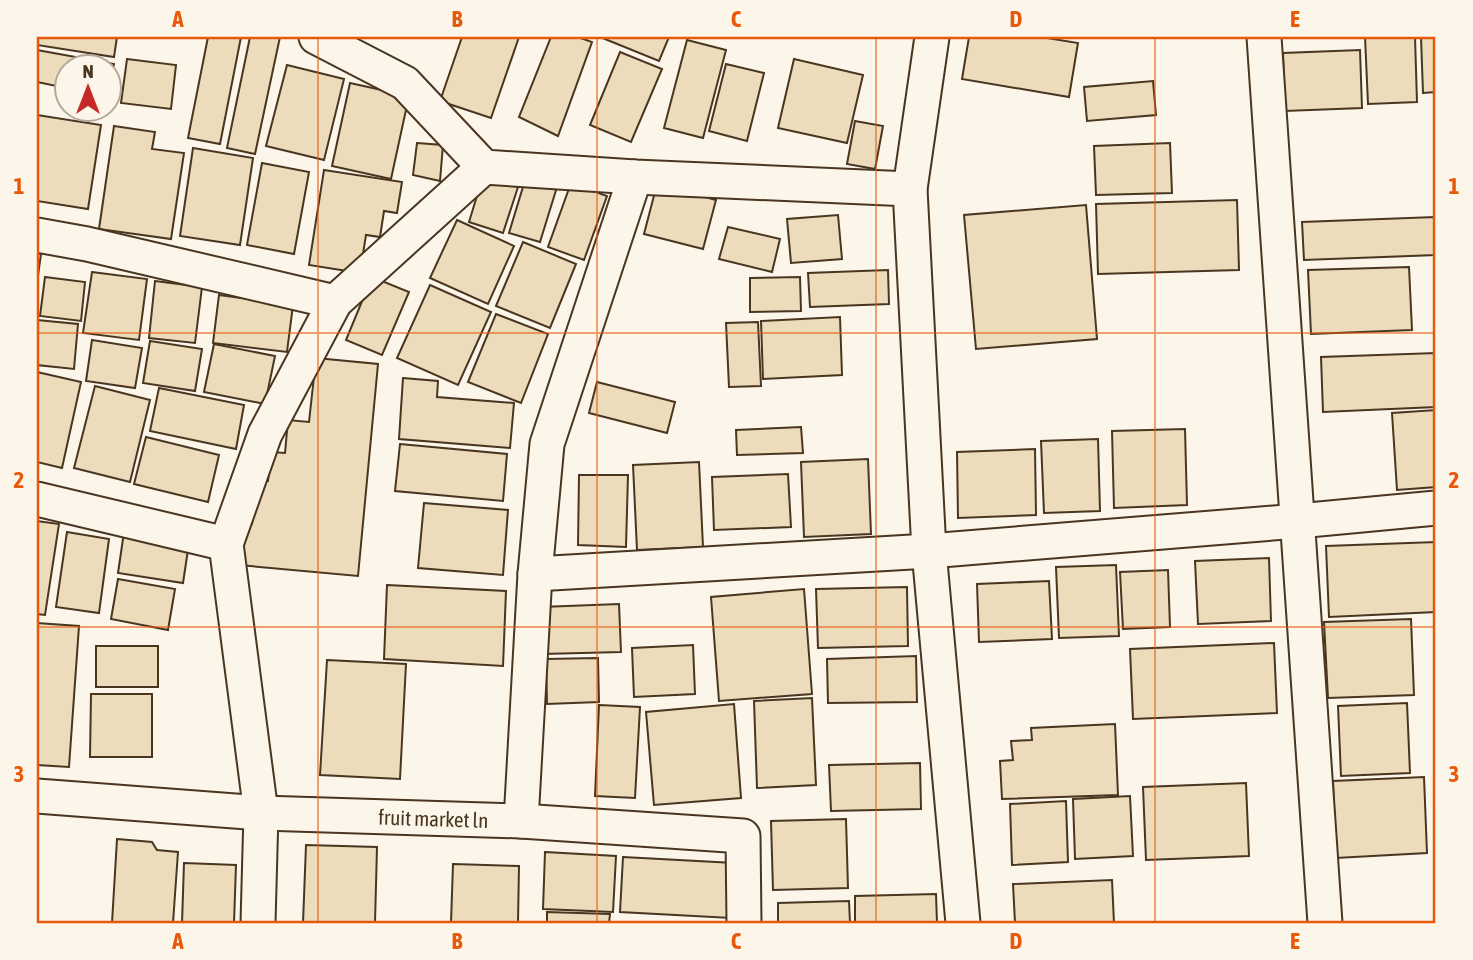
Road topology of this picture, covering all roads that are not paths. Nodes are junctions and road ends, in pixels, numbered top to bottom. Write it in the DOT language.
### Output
graph roads {
  1 [pos="316,37"];
  2 [pos="932,37"];
  3 [pos="1264,37"];
  4 [pos="484,167"];
  5 [pos="635,177"];
  6 [pos="910,188"];
  7 [pos="37,235"];
  8 [pos="335,302"];
  9 [pos="37,499"];
  10 [pos="1436,508"];
  11 [pos="1298,521"];
  12 [pos="226,544"];
  13 [pos="929,551"];
  14 [pos="535,574"];
  15 [pos="37,796"];
  16 [pos="261,813"];
  17 [pos="521,821"];
  18 [pos="258,923"];
  19 [pos="744,923"];
  20 [pos="963,923"];
  21 [pos="1325,923"];
  1 -- 4 [label="street"];
  2 -- 6 [label="street"];
  3 -- 11 [label="street"];
  4 -- 5 [label="street"];
  4 -- 8 [label="street"];
  5 -- 6 [label="street"];
  5 -- 14 [label="street"];
  6 -- 13 [label="street"];
  7 -- 8 [label="street"];
  8 -- 12 [label="street"];
  9 -- 12 [label="street"];
  10 -- 11 [label="street"];
  11 -- 13 [label="street"];
  11 -- 21 [label="street"];
  12 -- 16 [label="street"];
  13 -- 14 [label="street"];
  13 -- 20 [label="street"];
  14 -- 17 [label="street"];
  15 -- 16 [label="street, fruit market ln"];
  16 -- 17 [label="street, fruit market ln"];
  16 -- 18 [label="street"];
  17 -- 19 [label="street, fruit market ln"];
}
